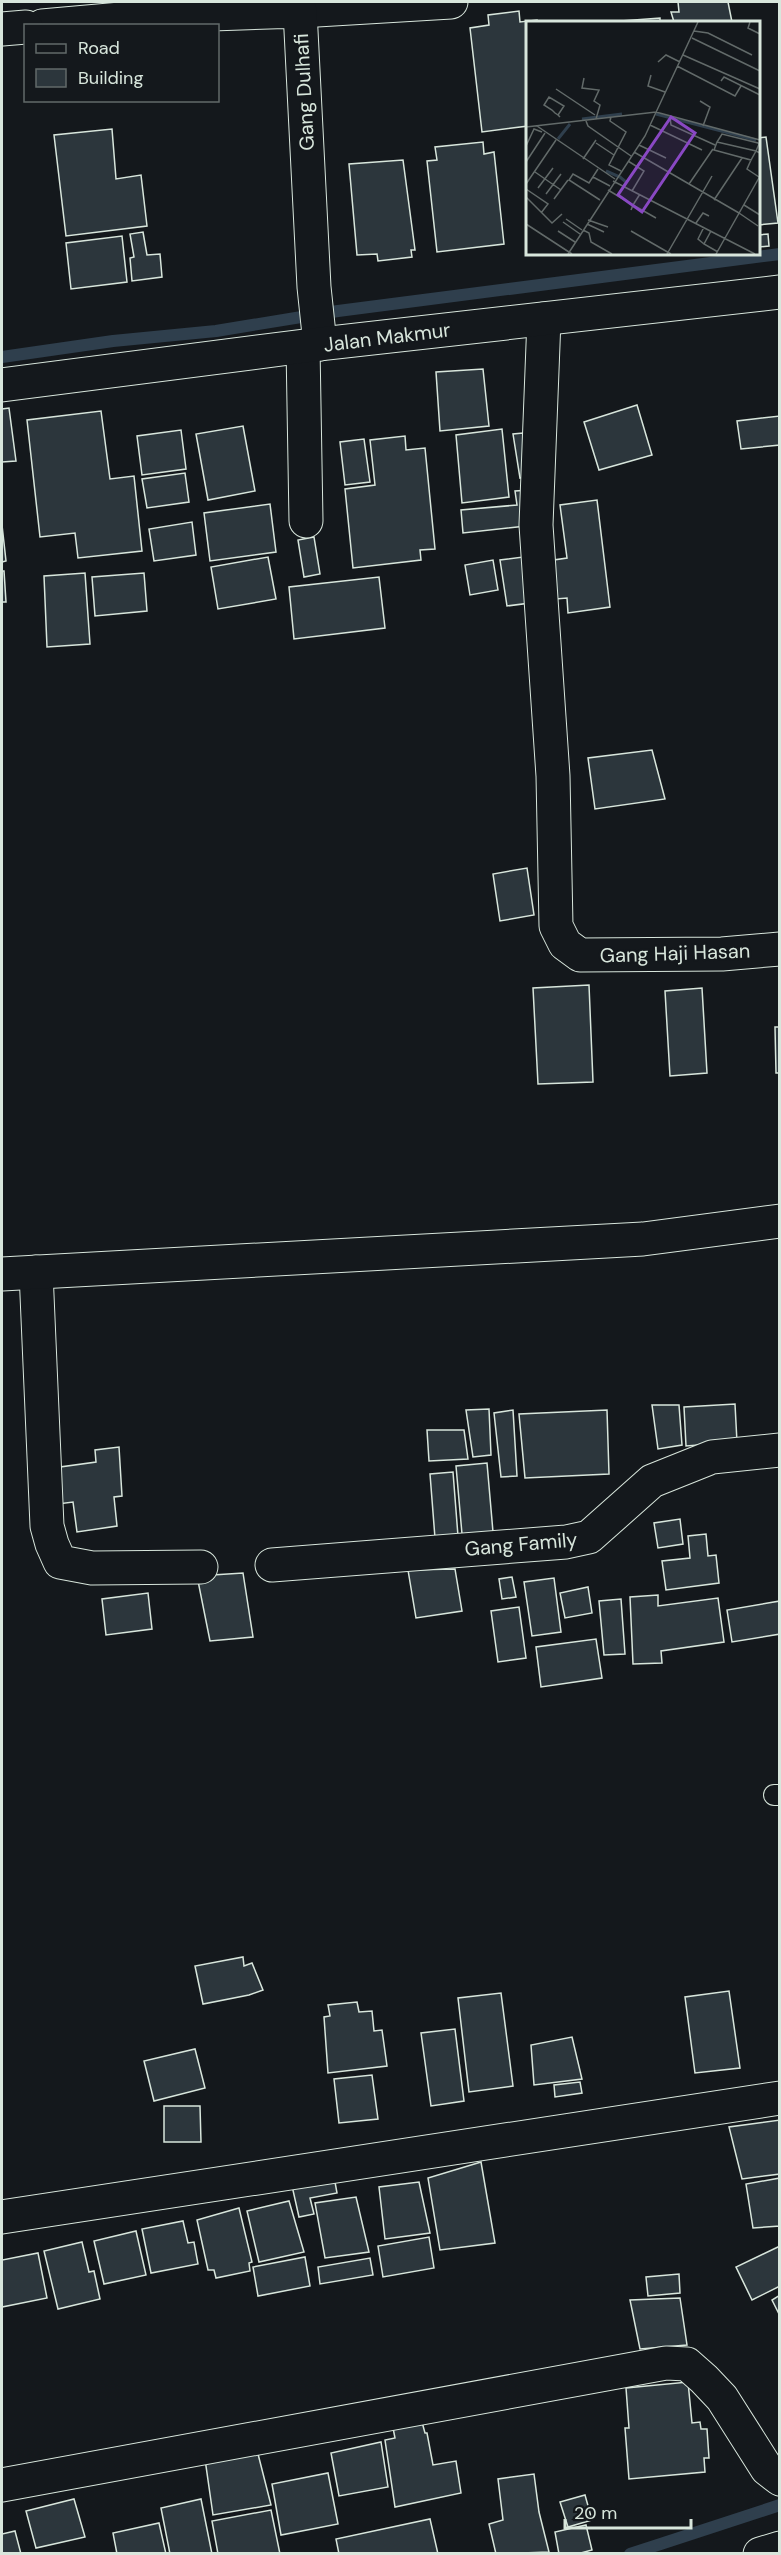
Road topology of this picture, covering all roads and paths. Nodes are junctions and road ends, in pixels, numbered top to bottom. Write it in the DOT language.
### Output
graph roads {
  1 [pos="451,2"];
  2 [pos="299,6"];
  3 [pos="64,24"];
  4 [pos="24,27"];
  5 [pos="2,29"];
  6 [pos="776,292"];
  7 [pos="543,319"];
  8 [pos="314,338"];
  9 [pos="2,385"];
  10 [pos="306,521"];
  11 [pos="780,949"];
  12 [pos="780,1221"];
  13 [pos="36,1272"];
  14 [pos="2,1274"];
  15 [pos="780,1450"];
  16 [pos="272,1565"];
  17 [pos="201,1567"];
  18 [pos="780,2098"];
  19 [pos="2,2217"];
  20 [pos="780,2479"];
  21 [pos="2,2485"];
  22 [pos="780,2548"];
  23 [pos="760,2553"];
  1 -- 2 [label="street"];
  2 -- 3 [label="street, Gang Dulhafi"];
  2 -- 8 [label="street, Gang Dulhafi"];
  4 -- 5 [label="street"];
  6 -- 7 [label="street, Jalan Makmur"];
  7 -- 8 [label="street, Jalan Makmur"];
  7 -- 11 [label="street, Gang Haji Hasan"];
  8 -- 9 [label="street, Jalan Makmur"];
  8 -- 10 [label="street, Gang Dulhafi"];
  12 -- 13 [label="street"];
  13 -- 14 [label="street"];
  13 -- 17 [label="street"];
  15 -- 16 [label="street, Gang Family"];
  18 -- 19 [label="street"];
  20 -- 21 [label="street"];
  22 -- 23 [label="street"];
}
